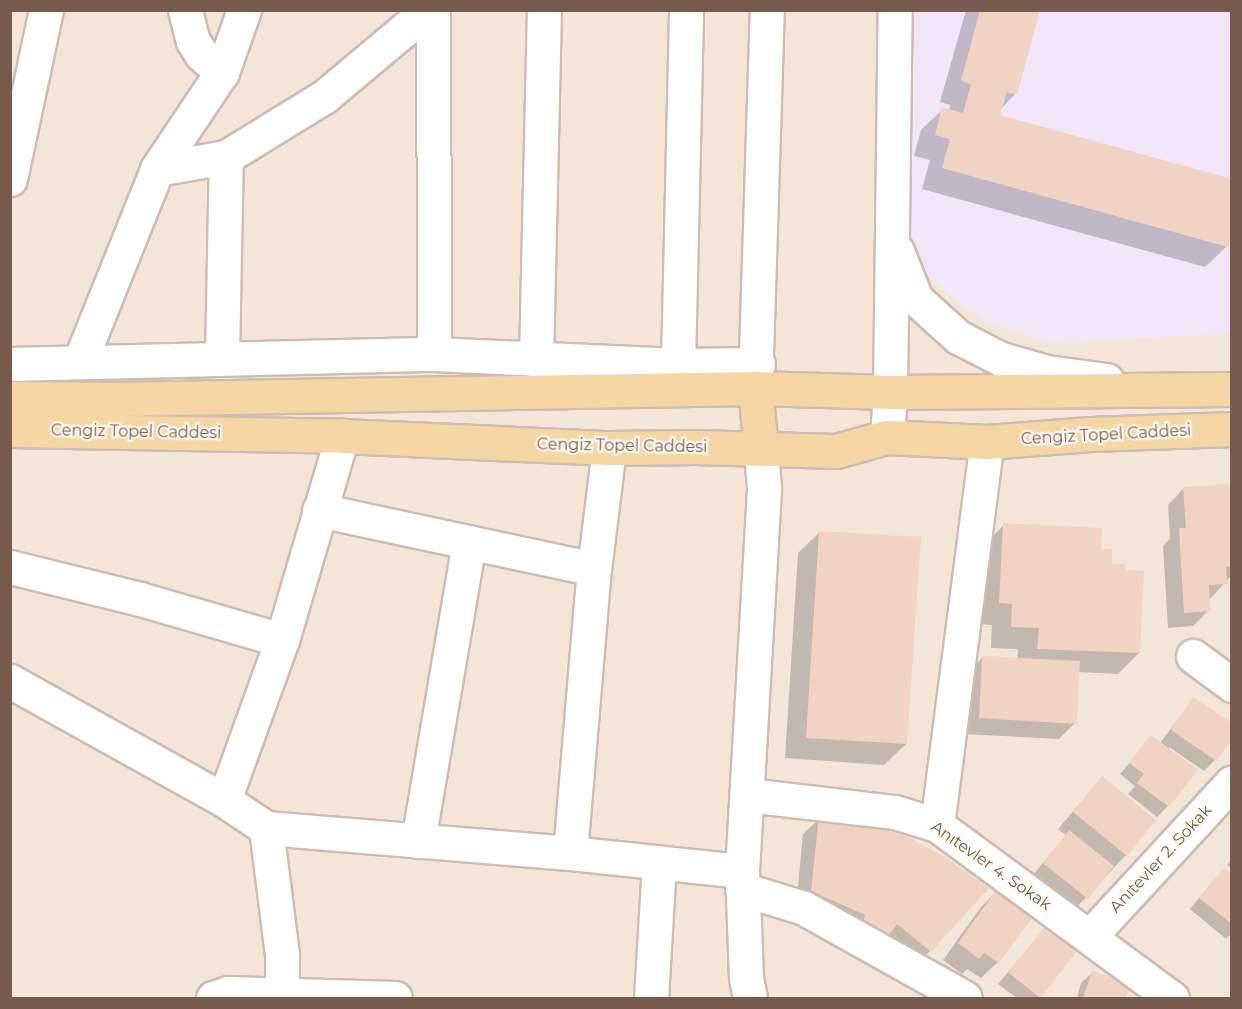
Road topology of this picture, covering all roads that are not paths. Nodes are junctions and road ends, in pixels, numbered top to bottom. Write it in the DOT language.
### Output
graph roads {
  1 [pos="46,10"];
  2 [pos="185,10"];
  3 [pos="244,10"];
  4 [pos="428,10"];
  5 [pos="433,10"];
  6 [pos="544,10"];
  7 [pos="686,10"];
  8 [pos="767,10"];
  9 [pos="895,10"];
  10 [pos="222,72"];
  11 [pos="226,157"];
  12 [pos="158,169"];
  13 [pos="10,179"];
  14 [pos="892,237"];
  15 [pos="435,354"];
  16 [pos="222,358"];
  17 [pos="536,360"];
  18 [pos="80,361"];
  19 [pos="10,364"];
  20 [pos="678,365"];
  21 [pos="756,376"];
  22 [pos="1232,389"];
  23 [pos="1194,390"];
  24 [pos="890,392"];
  25 [pos="10,398"];
  26 [pos="1232,429"];
  27 [pos="10,430"];
  28 [pos="342,435"];
  29 [pos="887,437"];
  30 [pos="987,442"];
  31 [pos="609,448"];
  32 [pos="760,449"];
  33 [pos="319,510"];
  34 [pos="470,542"];
  35 [pos="10,567"];
  36 [pos="594,569"];
  37 [pos="282,640"];
  38 [pos="1193,656"];
  39 [pos="10,681"];
  40 [pos="1232,685"];
  41 [pos="1232,782"];
  42 [pos="747,795"];
  43 [pos="224,800"];
  44 [pos="937,825"];
  45 [pos="266,828"];
  46 [pos="418,841"];
  47 [pos="570,853"];
  48 [pos="659,863"];
  49 [pos="742,880"];
  50 [pos="1090,936"];
  51 [pos="741,992"];
  52 [pos="282,996"];
  53 [pos="213,999"];
  54 [pos="394,999"];
  55 [pos="651,999"];
  56 [pos="965,999"];
  57 [pos="1172,999"];
  1 -- 13 [label="street"];
  2 -- 10 [label="street"];
  3 -- 10 [label="street"];
  4 -- 11 [label="street"];
  5 -- 15 [label="street"];
  6 -- 17 [label="street"];
  7 -- 20 [label="street"];
  8 -- 21 [label="street"];
  9 -- 14 [label="street"];
  10 -- 12 [label="street"];
  11 -- 12 [label="street"];
  11 -- 16 [label="street"];
  12 -- 18 [label="street"];
  14 -- 23 [label="street"];
  14 -- 24 [label="street"];
  15 -- 16 [label="street"];
  15 -- 17 [label="street"];
  16 -- 18 [label="street"];
  17 -- 20 [label="street"];
  18 -- 19 [label="street"];
  20 -- 21 [label="street"];
  21 -- 24 [label="main road, Cengiz Topel Caddesi"];
  21 -- 25 [label="main road, Cengiz Topel Caddesi"];
  21 -- 32 [label="main road"];
  22 -- 23 [label="main road, Cengiz Topel Caddesi"];
  23 -- 24 [label="main road, Cengiz Topel Caddesi"];
  24 -- 29 [label="street"];
  26 -- 30 [label="main road, Cengiz Topel Caddesi"];
  27 -- 28 [label="main road, Cengiz Topel Caddesi"];
  28 -- 31 [label="main road, Cengiz Topel Caddesi"];
  28 -- 33 [label="street"];
  29 -- 30 [label="main road, Cengiz Topel Caddesi"];
  29 -- 32 [label="main road, Cengiz Topel Caddesi"];
  30 -- 44 [label="street"];
  31 -- 32 [label="main road, Cengiz Topel Caddesi"];
  31 -- 36 [label="street"];
  32 -- 42 [label="street"];
  33 -- 34 [label="street"];
  33 -- 37 [label="street"];
  34 -- 36 [label="street"];
  34 -- 46 [label="street"];
  35 -- 37 [label="street"];
  36 -- 47 [label="street"];
  37 -- 43 [label="street"];
  38 -- 40 [label="street"];
  39 -- 43 [label="street"];
  41 -- 50 [label="street, Anıtevler 2. Sokak"];
  42 -- 44 [label="street, Anıtevler 4. Sokak"];
  42 -- 49 [label="street"];
  43 -- 45 [label="street"];
  44 -- 50 [label="street, Anıtevler 4. Sokak"];
  45 -- 46 [label="street"];
  45 -- 52 [label="street"];
  46 -- 47 [label="street"];
  47 -- 48 [label="street"];
  48 -- 49 [label="street"];
  48 -- 55 [label="street"];
  49 -- 51 [label="street"];
  49 -- 56 [label="street"];
  50 -- 57 [label="street, Anıtevler 4. Sokak"];
  52 -- 53 [label="street"];
  52 -- 54 [label="street"];
}
